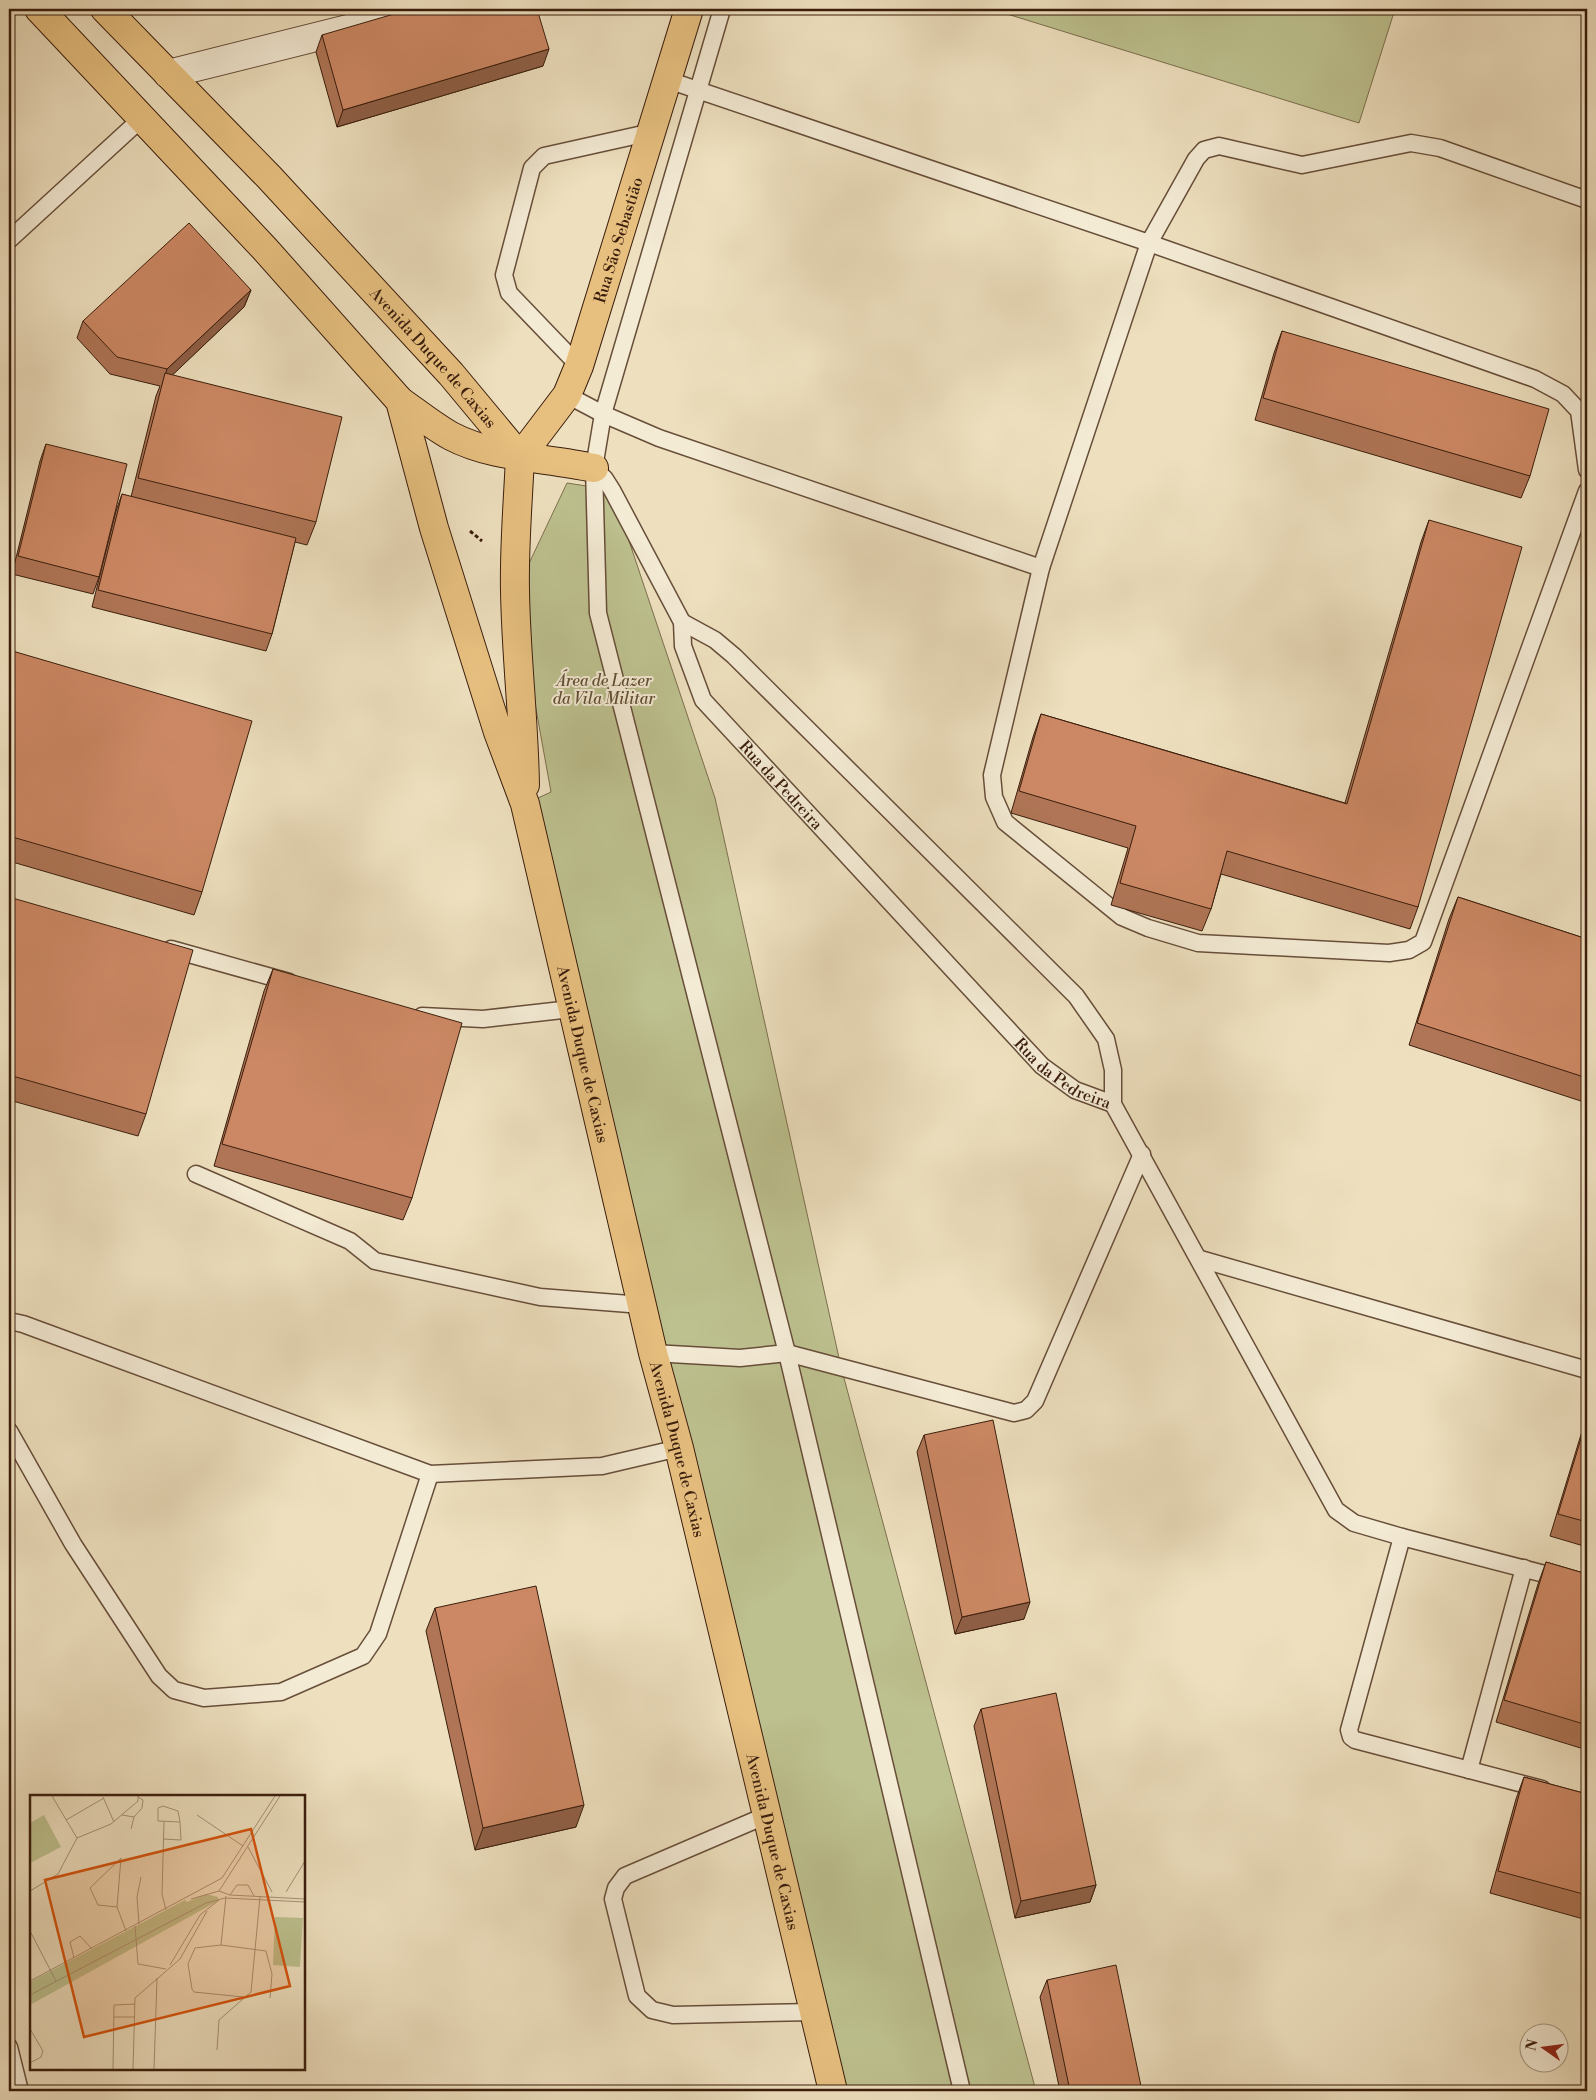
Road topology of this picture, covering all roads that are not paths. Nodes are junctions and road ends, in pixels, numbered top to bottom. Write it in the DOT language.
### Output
graph roads {
  1 [pos="40,9"];
  2 [pos="105,9"];
  3 [pos="428,9"];
  4 [pos="689,9"];
  5 [pos="722,9"];
  6 [pos="168,74"];
  7 [pos="668,80"];
  8 [pos="698,88"];
  9 [pos="142,118"];
  10 [pos="652,132"];
  11 [pos="1587,200"];
  12 [pos="9,240"];
  13 [pos="1149,243"];
  14 [pos="579,366"];
  15 [pos="567,395"];
  16 [pos="400,401"];
  17 [pos="602,414"];
  18 [pos="520,457"];
  19 [pos="594,468"];
  20 [pos="1587,470"];
  21 [pos="1587,491"];
  22 [pos="1041,568"];
  23 [pos="682,622"];
  24 [pos="524,804"];
  25 [pos="160,946"];
  26 [pos="301,985"];
  27 [pos="572,1009"];
  28 [pos="405,1014"];
  29 [pos="1113,1104"];
  30 [pos="1142,1154"];
  31 [pos="196,1174"];
  32 [pos="1200,1259"];
  33 [pos="642,1305"];
  34 [pos="9,1321"];
  35 [pos="653,1353"];
  36 [pos="788,1353"];
  37 [pos="1587,1370"];
  38 [pos="9,1430"];
  39 [pos="679,1448"];
  40 [pos="430,1474"];
  41 [pos="1402,1538"];
  42 [pos="1524,1568"];
  43 [pos="1587,1586"];
  44 [pos="1469,1770"];
  45 [pos="1560,1794"];
  46 [pos="767,1815"];
  47 [pos="814,2012"];
  48 [pos="9,2047"];
  49 [pos="20,2091"];
  50 [pos="833,2091"];
  51 [pos="962,2091"];
  1 -- 9 [label="main road, Avenida Duque de Caxias"];
  2 -- 6 [label="main road, Avenida Duque de Caxias"];
  3 -- 6 [label="street"];
  4 -- 7 [label="main road, Rua São Sebastião"];
  5 -- 8 [label="lane, Rua São Sebastião"];
  6 -- 18 [label="main road, Avenida Duque de Caxias"];
  7 -- 8 [label="lane"];
  7 -- 10 [label="main road, Rua São Sebastião"];
  8 -- 13 [label="lane"];
  8 -- 17 [label="lane, Rua São Sebastião"];
  9 -- 12 [label="lane"];
  9 -- 16 [label="main road, Avenida Duque de Caxias"];
  10 -- 14 [label="main road, Rua São Sebastião"];
  10 -- 14 [label="lane"];
  11 -- 13 [label="lane"];
  13 -- 20 [label="lane"];
  13 -- 22 [label="lane"];
  14 -- 15 [label="main road, Rua São Sebastião"];
  15 -- 17 [label="lane"];
  15 -- 18 [label="main road, Rua São Sebastião"];
  16 -- 18 [label="main road"];
  16 -- 24 [label="main road, Avenida Duque de Caxias"];
  17 -- 19 [label="lane, Rua São Sebastião"];
  17 -- 22 [label="lane"];
  18 -- 19 [label="main road"];
  18 -- 24 [label="main road, Avenida Duque de Caxias"];
  19 -- 23 [label="lane, Rua da Pedreira"];
  19 -- 36 [label="lane, Rua São Sebastião"];
  21 -- 22 [label="lane"];
  23 -- 29 [label="lane, Rua da Pedreira"];
  23 -- 29 [label="lane, Rua da Pedreira"];
  24 -- 27 [label="main road, Avenida Duque de Caxias"];
  25 -- 26 [label="lane"];
  27 -- 28 [label="lane"];
  27 -- 33 [label="main road, Avenida Duque de Caxias"];
  29 -- 30 [label="lane"];
  30 -- 32 [label="lane"];
  30 -- 36 [label="lane"];
  31 -- 33 [label="lane"];
  32 -- 37 [label="lane"];
  32 -- 41 [label="lane"];
  33 -- 35 [label="main road, Avenida Duque de Caxias"];
  34 -- 40 [label="lane"];
  35 -- 36 [label="lane"];
  35 -- 39 [label="main road, Avenida Duque de Caxias"];
  36 -- 51 [label="lane, Rua São Sebastião"];
  38 -- 40 [label="lane"];
  39 -- 40 [label="lane"];
  39 -- 46 [label="main road, Avenida Duque de Caxias"];
  41 -- 42 [label="lane"];
  41 -- 44 [label="lane"];
  42 -- 43 [label="lane"];
  42 -- 44 [label="lane"];
  44 -- 45 [label="lane"];
  46 -- 47 [label="main road, Avenida Duque de Caxias"];
  46 -- 47 [label="lane"];
  47 -- 50 [label="main road, Avenida Duque de Caxias"];
  48 -- 49 [label="lane"];
}
